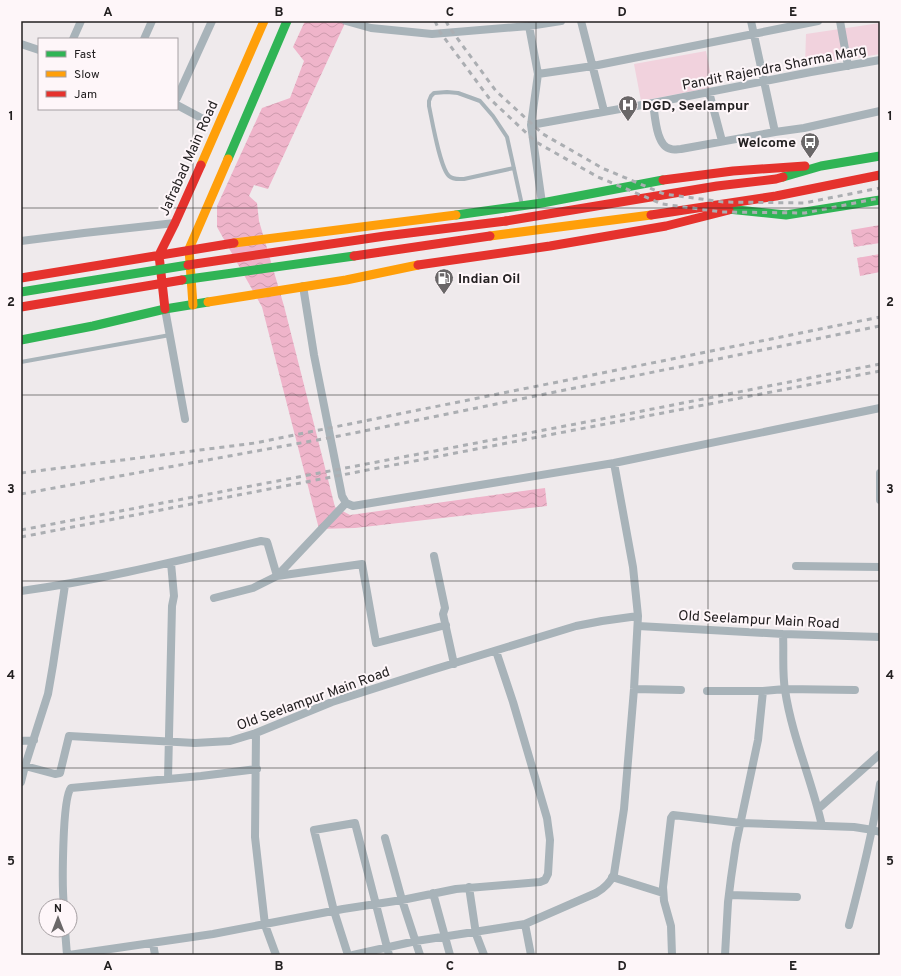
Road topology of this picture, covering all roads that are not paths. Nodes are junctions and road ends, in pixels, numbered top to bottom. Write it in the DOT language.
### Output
graph roads {
  1 [pos="81,21"];
  2 [pos="152,21"];
  3 [pos="212,21"];
  4 [pos="264,21"];
  5 [pos="287,21"];
  6 [pos="561,21"];
  7 [pos="581,21"];
  8 [pos="751,21"];
  9 [pos="818,21"];
  10 [pos="840,21"];
  11 [pos="348,22"];
  12 [pos="545,22"];
  13 [pos="529,26"];
  14 [pos="754,33"];
  15 [pos="72,38"];
  16 [pos="144,38"];
  17 [pos="21,44"];
  18 [pos="38,50"];
  19 [pos="880,60"];
  20 [pos="593,66"];
  21 [pos="848,66"];
  22 [pos="538,74"];
  23 [pos="765,82"];
  24 [pos="709,92"];
  25 [pos="178,96"];
  26 [pos="653,103"];
  27 [pos="178,106"];
  28 [pos="880,111"];
  29 [pos="604,112"];
  30 [pos="205,120"];
  31 [pos="532,125"];
  32 [pos="775,132"];
  33 [pos="722,141"];
  34 [pos="880,156"];
  35 [pos="821,166"];
  36 [pos="514,168"];
  37 [pos="880,175"];
  38 [pos="776,196"];
  39 [pos="880,200"];
  40 [pos="542,203"];
  41 [pos="522,206"];
  42 [pos="709,207"];
  43 [pos="731,209"];
  44 [pos="679,211"];
  45 [pos="175,223"];
  46 [pos="680,223"];
  47 [pos="21,241"];
  48 [pos="189,249"];
  49 [pos="159,255"];
  50 [pos="21,278"];
  51 [pos="303,286"];
  52 [pos="21,292"];
  53 [pos="193,305"];
  54 [pos="21,307"];
  55 [pos="165,310"];
  56 [pos="170,335"];
  57 [pos="21,340"];
  58 [pos="21,362"];
  59 [pos="880,408"];
  60 [pos="185,419"];
  61 [pos="614,463"];
  62 [pos="880,473"];
  63 [pos="880,500"];
  64 [pos="343,506"];
  65 [pos="434,556"];
  66 [pos="171,563"];
  67 [pos="796,566"];
  68 [pos="880,567"];
  69 [pos="277,576"];
  70 [pos="64,585"];
  71 [pos="21,591"];
  72 [pos="214,598"];
  73 [pos="638,616"];
  74 [pos="446,625"];
  75 [pos="638,629"];
  76 [pos="783,634"];
  77 [pos="880,637"];
  78 [pos="496,651"];
  79 [pos="454,664"];
  80 [pos="634,689"];
  81 [pos="785,689"];
  82 [pos="681,690"];
  83 [pos="855,690"];
  84 [pos="707,691"];
  85 [pos="763,691"];
  86 [pos="256,733"];
  87 [pos="34,740"];
  88 [pos="21,741"];
  89 [pos="168,742"];
  90 [pos="880,754"];
  91 [pos="25,766"];
  92 [pos="257,769"];
  93 [pos="168,779"];
  94 [pos="21,782"];
  95 [pos="880,784"];
  96 [pos="818,810"];
  97 [pos="741,823"];
  98 [pos="822,826"];
  99 [pos="876,831"];
  100 [pos="386,838"];
  101 [pos="612,877"];
  102 [pos="469,887"];
  103 [pos="433,893"];
  104 [pos="663,893"];
  105 [pos="729,894"];
  106 [pos="797,897"];
  107 [pos="64,898"];
  108 [pos="402,900"];
  109 [pos="375,904"];
  110 [pos="334,911"];
  111 [pos="525,924"];
  112 [pos="265,925"];
  113 [pos="849,925"];
  114 [pos="476,932"];
  115 [pos="445,936"];
  116 [pos="66,938"];
  117 [pos="416,941"];
  118 [pos="153,943"];
  119 [pos="122,951"];
  120 [pos="388,951"];
  121 [pos="68,955"];
  122 [pos="155,955"];
  123 [pos="276,955"];
  124 [pos="348,955"];
  125 [pos="353,955"];
  126 [pos="420,955"];
  127 [pos="450,955"];
  128 [pos="484,955"];
  129 [pos="531,955"];
  130 [pos="672,955"];
  131 [pos="725,955"];
  1 -- 15 [label="street"];
  2 -- 16 [label="street"];
  3 -- 25 [label="street"];
  4 -- 45 [label="main road, Jafrabad Main Road"];
  5 -- 48 [label="main road"];
  6 -- 12 [label="street"];
  7 -- 20 [label="street"];
  8 -- 14 [label="street"];
  9 -- 14 [label="street"];
  10 -- 21 [label="street"];
  11 -- 13 [label="street"];
  12 -- 13 [label="street"];
  13 -- 22 [label="street"];
  14 -- 20 [label="street"];
  14 -- 23 [label="street"];
  17 -- 18 [label="street"];
  19 -- 21 [label="street, Pandit Rajendra Sharma Marg"];
  20 -- 22 [label="street"];
  20 -- 29 [label="street"];
  21 -- 23 [label="street, Pandit Rajendra Sharma Marg"];
  22 -- 31 [label="street"];
  23 -- 24 [label="street, Pandit Rajendra Sharma Marg"];
  23 -- 32 [label="street"];
  24 -- 26 [label="street, Pandit Rajendra Sharma Marg"];
  24 -- 33 [label="street"];
  26 -- 29 [label="street, Pandit Rajendra Sharma Marg"];
  26 -- 33 [label="street"];
  27 -- 30 [label="street"];
  28 -- 32 [label="street"];
  29 -- 31 [label="street, Pandit Rajendra Sharma Marg"];
  31 -- 40 [label="street"];
  32 -- 33 [label="street"];
  34 -- 35 [label="main road"];
  35 -- 40 [label="main road"];
  35 -- 52 [label="main road, bridge"];
  36 -- 36 [label="lane"];
  36 -- 41 [label="lane"];
  37 -- 38 [label="main road"];
  38 -- 42 [label="main road"];
  38 -- 43 [label="main road"];
  39 -- 43 [label="main road"];
  40 -- 41 [label="main road"];
  41 -- 48 [label="main road"];
  42 -- 43 [label="main road"];
  42 -- 44 [label="main road"];
  43 -- 46 [label="main road"];
  44 -- 46 [label="main road"];
  44 -- 54 [label="main road, bridge"];
  45 -- 47 [label="street"];
  45 -- 49 [label="main road, Jafrabad Main Road"];
  46 -- 51 [label="main road"];
  48 -- 49 [label="main road"];
  48 -- 53 [label="main road"];
  49 -- 50 [label="main road"];
  49 -- 55 [label="main road"];
  51 -- 53 [label="main road"];
  51 -- 64 [label="street"];
  53 -- 55 [label="main road"];
  55 -- 56 [label="street"];
  55 -- 57 [label="main road"];
  56 -- 58 [label="lane"];
  56 -- 60 [label="street"];
  59 -- 61 [label="street"];
  61 -- 64 [label="street"];
  61 -- 73 [label="street"];
  62 -- 63 [label="street"];
  64 -- 69 [label="street"];
  65 -- 74 [label="street"];
  66 -- 69 [label="street"];
  66 -- 70 [label="street"];
  66 -- 89 [label="street"];
  67 -- 68 [label="street"];
  69 -- 72 [label="street"];
  69 -- 74 [label="street"];
  70 -- 71 [label="street"];
  70 -- 87 [label="street"];
  73 -- 75 [label="street"];
  73 -- 78 [label="street, Old Seelampur Main Road"];
  74 -- 79 [label="street"];
  75 -- 76 [label="street, Old Seelampur Main Road"];
  75 -- 80 [label="street"];
  76 -- 77 [label="street, Old Seelampur Main Road"];
  76 -- 81 [label="street"];
  78 -- 79 [label="street, Old Seelampur Main Road"];
  78 -- 102 [label="street"];
  79 -- 86 [label="street, Old Seelampur Main Road"];
  80 -- 82 [label="street"];
  80 -- 101 [label="street"];
  81 -- 83 [label="street"];
  81 -- 85 [label="street"];
  81 -- 96 [label="street"];
  84 -- 85 [label="street"];
  85 -- 97 [label="street"];
  86 -- 89 [label="street, Old Seelampur Main Road"];
  86 -- 92 [label="street"];
  87 -- 88 [label="street"];
  87 -- 91 [label="street"];
  89 -- 91 [label="street, Old Seelampur Main Road"];
  89 -- 93 [label="street"];
  90 -- 96 [label="street"];
  91 -- 94 [label="street"];
  92 -- 93 [label="street"];
  92 -- 112 [label="street"];
  93 -- 107 [label="street"];
  95 -- 99 [label="street"];
  96 -- 98 [label="street"];
  97 -- 98 [label="street"];
  97 -- 104 [label="street"];
  97 -- 105 [label="street"];
  98 -- 99 [label="street"];
  99 -- 113 [label="street"];
  100 -- 108 [label="street"];
  101 -- 104 [label="street"];
  101 -- 111 [label="street"];
  102 -- 103 [label="street"];
  102 -- 114 [label="street"];
  103 -- 108 [label="street"];
  103 -- 115 [label="street"];
  104 -- 130 [label="street"];
  105 -- 106 [label="street"];
  105 -- 131 [label="street"];
  108 -- 109 [label="street"];
  108 -- 117 [label="street"];
  109 -- 110 [label="street"];
  109 -- 110 [label="street"];
  109 -- 120 [label="street"];
  110 -- 112 [label="street"];
  110 -- 124 [label="street"];
  111 -- 114 [label="street"];
  111 -- 129 [label="street"];
  112 -- 118 [label="street"];
  112 -- 123 [label="street"];
  114 -- 115 [label="street"];
  114 -- 128 [label="street"];
  115 -- 117 [label="street"];
  115 -- 127 [label="street"];
  116 -- 121 [label="street"];
  117 -- 120 [label="street"];
  117 -- 126 [label="street"];
  118 -- 119 [label="street"];
  118 -- 122 [label="street"];
  119 -- 121 [label="street"];
  120 -- 125 [label="street"];
}
